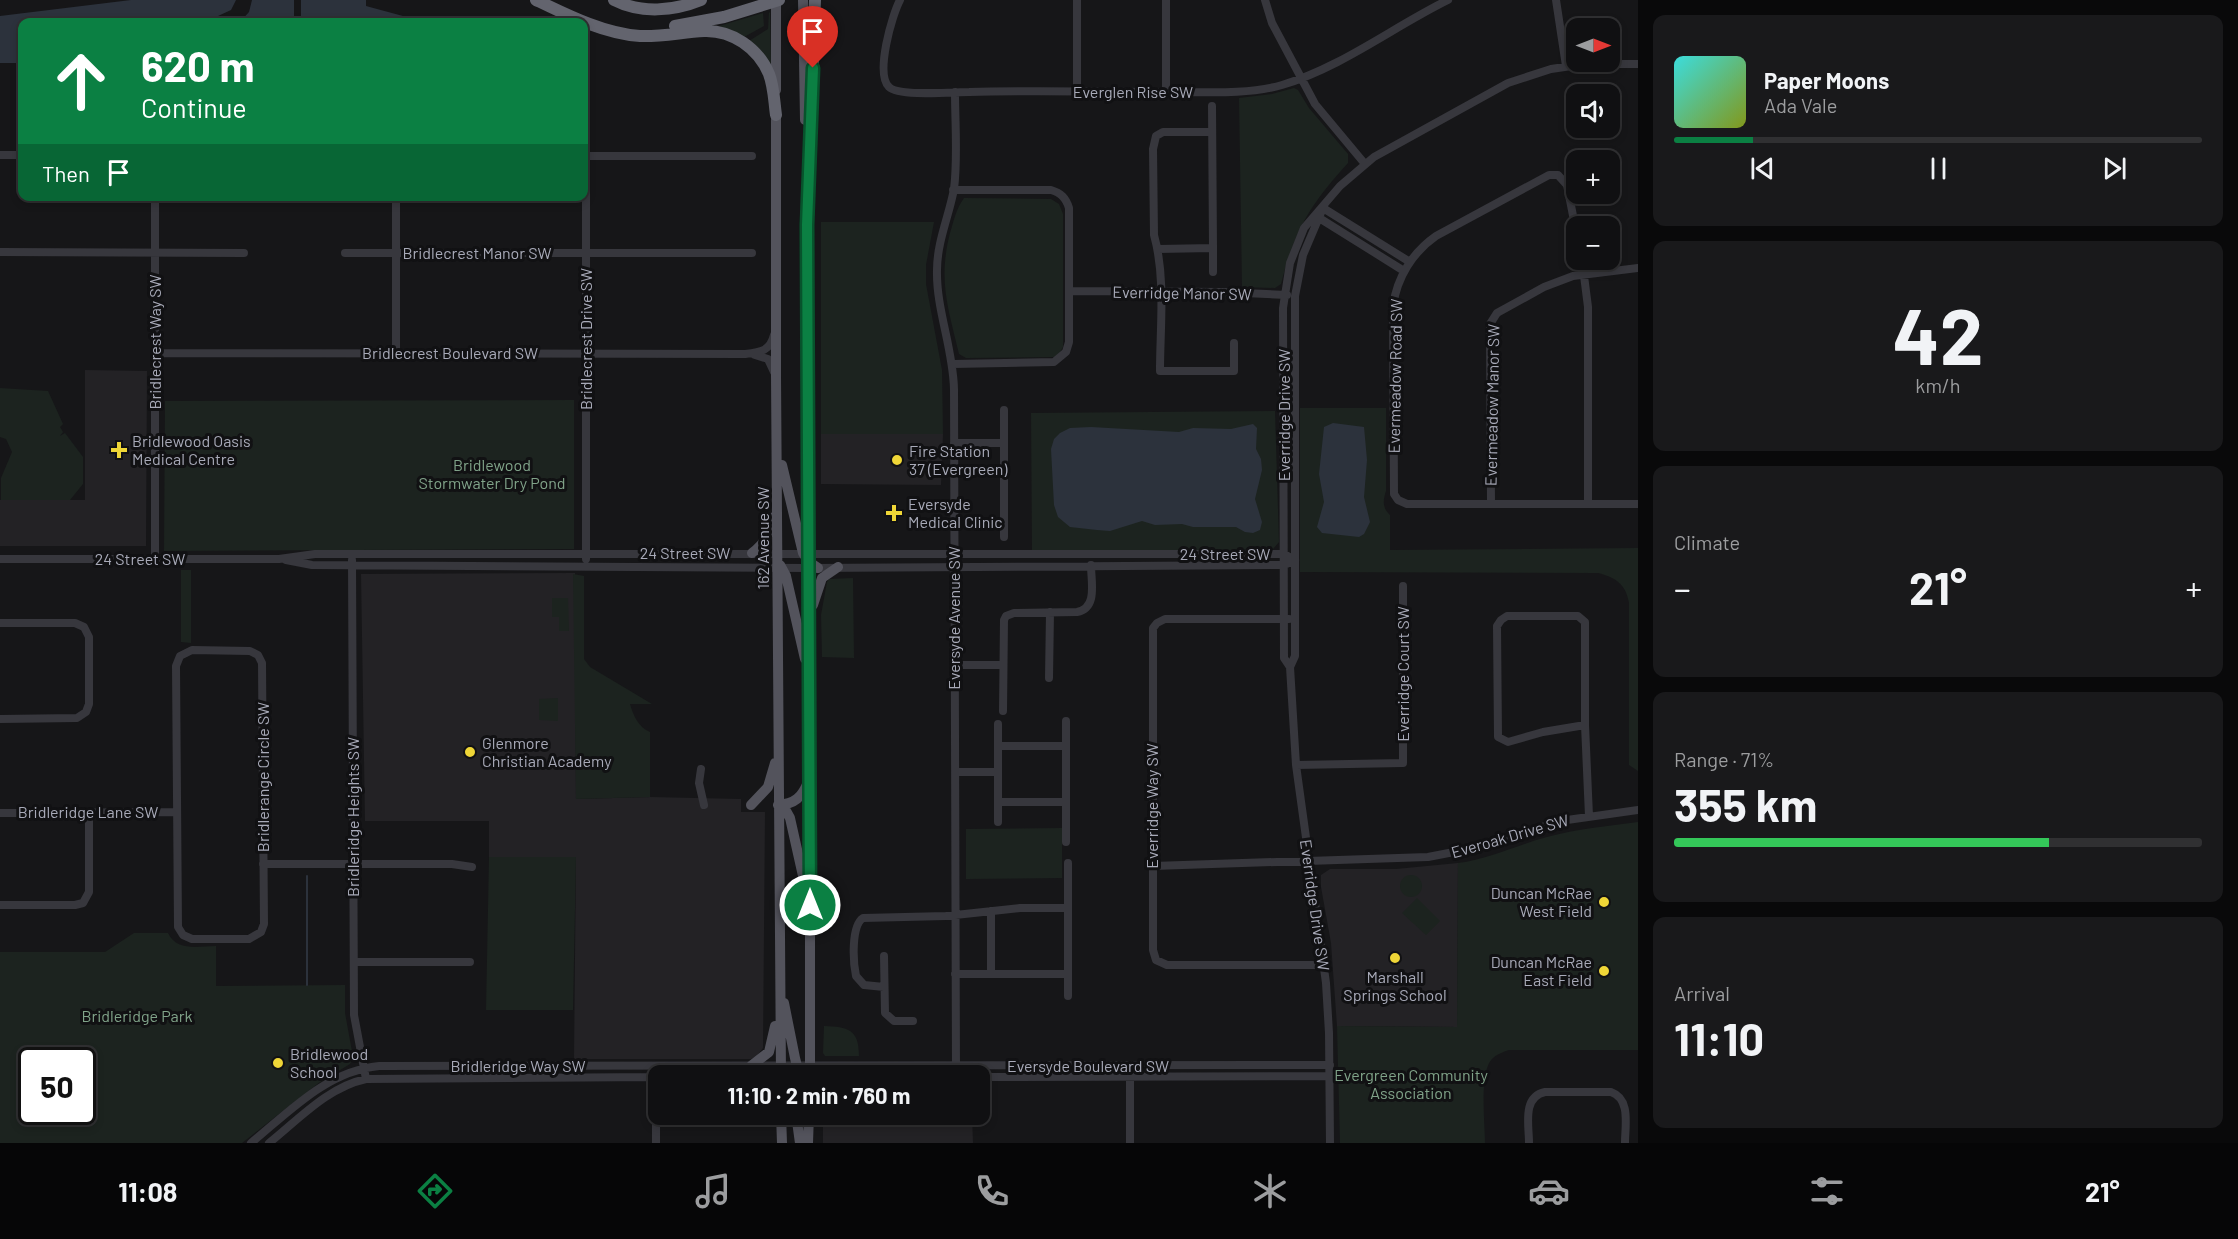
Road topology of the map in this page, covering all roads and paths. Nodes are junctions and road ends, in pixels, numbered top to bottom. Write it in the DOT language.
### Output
graph roads {
  1 [pos="536,0"];
  2 [pos="614,0"];
  3 [pos="701,0"];
  4 [pos="777,0"];
  5 [pos="803,0"];
  6 [pos="815,0"];
  7 [pos="900,0"];
  8 [pos="1077,0"];
  9 [pos="1166,0"];
  10 [pos="1265,0"];
  11 [pos="1448,0"];
  12 [pos="1556,0"];
  13 [pos="579,18"];
  14 [pos="588,22"];
  15 [pos="1620,63"];
  16 [pos="1638,64"];
  17 [pos="1566,66"];
  18 [pos="1302,78"];
  19 [pos="1077,91"];
  20 [pos="955,92"];
  21 [pos="1166,92"];
  22 [pos="1212,106"];
  23 [pos="776,115"];
  24 [pos="1212,132"];
  25 [pos="0,155"];
  26 [pos="18,155"];
  27 [pos="588,156"];
  28 [pos="752,156"];
  29 [pos="1365,164"];
  30 [pos="954,190"];
  31 [pos="155,201"];
  32 [pos="396,201"];
  33 [pos="585,201"];
  34 [pos="1323,208"];
  35 [pos="1573,216"];
  36 [pos="1317,218"];
  37 [pos="807,225"];
  38 [pos="1213,248"];
  39 [pos="1158,249"];
  40 [pos="0,252"];
  41 [pos="155,252"];
  42 [pos="244,253"];
  43 [pos="345,253"];
  44 [pos="395,253"];
  45 [pos="586,253"];
  46 [pos="752,253"];
  47 [pos="1410,261"];
  48 [pos="1638,268"];
  49 [pos="1584,270"];
  50 [pos="1404,271"];
  51 [pos="1213,272"];
  52 [pos="1584,273"];
  53 [pos="1069,291"];
  54 [pos="1160,293"];
  55 [pos="1285,295"];
  56 [pos="1295,296"];
  57 [pos="776,327"];
  58 [pos="1234,343"];
  59 [pos="155,353"];
  60 [pos="396,353"];
  61 [pos="586,353"];
  62 [pos="745,354"];
  63 [pos="953,363"];
  64 [pos="776,380"];
  65 [pos="1284,409"];
  66 [pos="1294,409"];
  67 [pos="1004,410"];
  68 [pos="777,438"];
  69 [pos="954,443"];
  70 [pos="1004,443"];
  71 [pos="777,502"];
  72 [pos="1491,504"];
  73 [pos="1588,504"];
  74 [pos="1638,504"];
  75 [pos="1004,537"];
  76 [pos="752,553"];
  77 [pos="954,553"];
  78 [pos="352,554"];
  79 [pos="586,554"];
  80 [pos="1284,554"];
  81 [pos="0,559"];
  82 [pos="155,559"];
  83 [pos="279,559"];
  84 [pos="1295,560"];
  85 [pos="777,561"];
  86 [pos="810,561"];
  87 [pos="352,565"];
  88 [pos="1091,565"];
  89 [pos="1284,565"];
  90 [pos="587,566"];
  91 [pos="954,566"];
  92 [pos="838,567"];
  93 [pos="1403,586"];
  94 [pos="1050,612"];
  95 [pos="1284,619"];
  96 [pos="1295,619"];
  97 [pos="0,623"];
  98 [pos="809,623"];
  99 [pos="954,665"];
  100 [pos="1003,665"];
  101 [pos="1290,668"];
  102 [pos="1049,678"];
  103 [pos="809,683"];
  104 [pos="1003,711"];
  105 [pos="0,718"];
  106 [pos="1066,721"];
  107 [pos="998,724"];
  108 [pos="1585,725"];
  109 [pos="998,746"];
  110 [pos="1066,746"];
  111 [pos="778,748"];
  112 [pos="1296,765"];
  113 [pos="701,769"];
  114 [pos="955,772"];
  115 [pos="998,772"];
  116 [pos="809,778"];
  117 [pos="998,802"];
  118 [pos="1066,802"];
  119 [pos="704,805"];
  120 [pos="751,805"];
  121 [pos="778,805"];
  122 [pos="1638,810"];
  123 [pos="89,812"];
  124 [pos="177,812"];
  125 [pos="0,813"];
  126 [pos="1589,816"];
  127 [pos="998,822"];
  128 [pos="1066,842"];
  129 [pos="1310,861"];
  130 [pos="1068,863"];
  131 [pos="263,864"];
  132 [pos="353,864"];
  133 [pos="1153,866"];
  134 [pos="472,867"];
  135 [pos="0,905"];
  136 [pos="810,905"];
  137 [pos="1068,908"];
  138 [pos="991,911"];
  139 [pos="955,915"];
  140 [pos="884,956"];
  141 [pos="354,962"];
  142 [pos="470,962"];
  143 [pos="1324,965"];
  144 [pos="779,973"];
  145 [pos="955,974"];
  146 [pos="991,974"];
  147 [pos="1068,974"];
  148 [pos="884,987"];
  149 [pos="779,993"];
  150 [pos="1068,996"];
  151 [pos="913,1021"];
  152 [pos="752,1065"];
  153 [pos="781,1065"];
  154 [pos="797,1065"];
  155 [pos="809,1065"];
  156 [pos="956,1065"];
  157 [pos="1330,1065"];
  158 [pos="465,1066"];
  159 [pos="565,1066"];
  160 [pos="648,1066"];
  161 [pos="990,1066"];
  162 [pos="1130,1066"];
  163 [pos="364,1068"];
  164 [pos="1130,1076"];
  165 [pos="1330,1076"];
  166 [pos="464,1077"];
  167 [pos="565,1077"];
  168 [pos="648,1077"];
  169 [pos="990,1077"];
  170 [pos="366,1079"];
  171 [pos="656,1125"];
  172 [pos="782,1125"];
  173 [pos="798,1125"];
  174 [pos="809,1125"];
  175 [pos="251,1143"];
  176 [pos="269,1143"];
  177 [pos="656,1143"];
  178 [pos="782,1143"];
  179 [pos="800,1143"];
  180 [pos="808,1143"];
  181 [pos="1130,1143"];
  182 [pos="1330,1143"];
  183 [pos="1529,1143"];
  184 [pos="1625,1143"];
  1 -- 13 [label="highway"];
  2 -- 3 [label="highway"];
  4 -- 14 [label="highway"];
  4 -- 23 [label="main road, 162 Avenue SW"];
  5 -- 37 [label="main road"];
  6 -- 37 [label="highway"];
  7 -- 20 [label="street, Everglen Rise SW"];
  8 -- 19 [label="street"];
  9 -- 21 [label="street"];
  10 -- 18 [label="street"];
  11 -- 18 [label="street, Everglen Rise SW"];
  12 -- 17 [label="street"];
  14 -- 23 [label="highway"];
  15 -- 16 [label="street, Everridge Drive SW"];
  17 -- 29 [label="street, Everridge Drive SW"];
  18 -- 21 [label="street, Everglen Rise SW"];
  18 -- 29 [label="street"];
  19 -- 20 [label="street, Everglen Rise SW"];
  19 -- 21 [label="street, Everglen Rise SW"];
  20 -- 30 [label="street, Eversyde Avenue SW"];
  22 -- 24 [label="street"];
  23 -- 57 [label="main road, 162 Avenue SW"];
  24 -- 38 [label="street"];
  24 -- 39 [label="street"];
  25 -- 26 [label="street"];
  27 -- 28 [label="street"];
  29 -- 34 [label="street, Everridge Drive SW"];
  30 -- 53 [label="street"];
  30 -- 63 [label="street, Eversyde Avenue SW"];
  31 -- 41 [label="street, Bridlecrest Way SW"];
  32 -- 44 [label="street"];
  33 -- 45 [label="street, Bridlecrest Drive SW"];
  34 -- 36 [label="street, Everridge Drive SW"];
  34 -- 47 [label="street"];
  35 -- 47 [label="street, Evermeadow Road SW"];
  36 -- 50 [label="street"];
  36 -- 55 [label="street, Everridge Drive SW"];
  36 -- 56 [label="street, Everridge Drive SW"];
  37 -- 86 [label="main road"];
  38 -- 39 [label="street"];
  38 -- 51 [label="street"];
  39 -- 54 [label="street"];
  40 -- 41 [label="street"];
  41 -- 42 [label="street"];
  41 -- 59 [label="street, Bridlecrest Way SW"];
  43 -- 44 [label="street, Bridlecrest Manor SW"];
  44 -- 45 [label="street, Bridlecrest Manor SW"];
  44 -- 60 [label="street"];
  45 -- 46 [label="street, Bridlecrest Manor SW"];
  45 -- 61 [label="street, Bridlecrest Drive SW"];
  47 -- 50 [label="street, Evermeadow Road SW"];
  48 -- 52 [label="street, Evermeadow Manor SW"];
  49 -- 52 [label="street"];
  50 -- 72 [label="street, Evermeadow Road SW"];
  52 -- 72 [label="street, Evermeadow Manor SW"];
  52 -- 73 [label="street"];
  53 -- 54 [label="street, Everridge Manor SW"];
  53 -- 63 [label="street"];
  54 -- 55 [label="street, Everridge Manor SW"];
  54 -- 58 [label="street"];
  55 -- 56 [label="street, Everridge Manor SW"];
  55 -- 65 [label="street, Everridge Drive SW"];
  56 -- 66 [label="street, Everridge Drive SW"];
  57 -- 62 [label="street"];
  57 -- 64 [label="main road, 162 Avenue SW"];
  59 -- 60 [label="street, Bridlecrest Boulevard SW"];
  59 -- 82 [label="street, Bridlecrest Way SW"];
  60 -- 61 [label="street, Bridlecrest Boulevard SW"];
  61 -- 62 [label="street, Bridlecrest Boulevard SW"];
  61 -- 79 [label="street, Bridlecrest Drive SW"];
  62 -- 64 [label="street"];
  63 -- 69 [label="street, Eversyde Avenue SW"];
  64 -- 68 [label="main road, 162 Avenue SW"];
  65 -- 66 [label="street"];
  65 -- 80 [label="street, Everridge Drive SW"];
  66 -- 84 [label="street, Everridge Drive SW"];
  67 -- 70 [label="street"];
  68 -- 71 [label="main road, 162 Avenue SW"];
  68 -- 86 [label="main road"];
  69 -- 70 [label="street"];
  69 -- 77 [label="street, Eversyde Avenue SW"];
  70 -- 75 [label="street"];
  71 -- 76 [label="main road"];
  71 -- 85 [label="main road, 162 Avenue SW"];
  72 -- 73 [label="street, Evermeadow Road SW"];
  73 -- 74 [label="street, Evermeadow Road SW"];
  76 -- 79 [label="street, 24 Street SW"];
  76 -- 85 [label="street, 24 Street SW"];
  77 -- 80 [label="street, 24 Street SW"];
  77 -- 86 [label="street, 24 Street SW"];
  77 -- 91 [label="street, Eversyde Avenue SW"];
  78 -- 79 [label="street, 24 Street SW"];
  78 -- 83 [label="street, 24 Street SW"];
  78 -- 87 [label="street, Bridleridge Heights SW"];
  79 -- 90 [label="street, Bridlecrest Drive SW"];
  80 -- 84 [label="street, 24 Street SW"];
  80 -- 89 [label="street, Everridge Drive SW"];
  81 -- 82 [label="street, 24 Street SW"];
  82 -- 83 [label="street, 24 Street SW"];
  83 -- 87 [label="street, 24 Street SW"];
  84 -- 89 [label="street, 24 Street SW"];
  84 -- 96 [label="street, Everridge Drive SW"];
  85 -- 86 [label="street, 24 Street SW"];
  85 -- 86 [label="street, 24 Street SW"];
  85 -- 90 [label="street, 24 Street SW"];
  85 -- 103 [label="main road"];
  85 -- 111 [label="main road, 162 Avenue SW"];
  86 -- 92 [label="street, 24 Street SW"];
  86 -- 98 [label="main road"];
  87 -- 90 [label="street, 24 Street SW"];
  87 -- 132 [label="street, Bridleridge Heights SW"];
  88 -- 89 [label="street, 24 Street SW"];
  88 -- 91 [label="street, 24 Street SW"];
  88 -- 94 [label="street"];
  89 -- 95 [label="street, Everridge Drive SW"];
  91 -- 92 [label="street, 24 Street SW"];
  91 -- 99 [label="street, Eversyde Avenue SW"];
  92 -- 98 [label="main road"];
  93 -- 112 [label="street, Everridge Court SW"];
  94 -- 100 [label="street"];
  94 -- 102 [label="street"];
  95 -- 96 [label="street, Everridge Way SW"];
  95 -- 101 [label="street, Everridge Drive SW"];
  95 -- 133 [label="street, Everridge Way SW"];
  96 -- 101 [label="street, Everridge Drive SW"];
  97 -- 105 [label="street"];
  98 -- 103 [label="main road"];
  99 -- 100 [label="street"];
  99 -- 114 [label="street, Eversyde Avenue SW"];
  100 -- 104 [label="street"];
  101 -- 112 [label="street, Everridge Drive SW"];
  103 -- 116 [label="main road"];
  106 -- 110 [label="street"];
  107 -- 109 [label="street"];
  108 -- 108 [label="street"];
  108 -- 126 [label="street"];
  109 -- 110 [label="street"];
  109 -- 115 [label="street"];
  110 -- 118 [label="street"];
  111 -- 120 [label="main road"];
  111 -- 121 [label="main road, 162 Avenue SW"];
  112 -- 129 [label="street, Everridge Drive SW"];
  113 -- 119 [label="street"];
  114 -- 115 [label="street"];
  114 -- 139 [label="street, Eversyde Avenue SW"];
  115 -- 117 [label="street"];
  116 -- 121 [label="main road"];
  116 -- 136 [label="main road"];
  117 -- 118 [label="street"];
  117 -- 127 [label="street"];
  118 -- 128 [label="street"];
  121 -- 136 [label="main road"];
  121 -- 144 [label="main road, 162 Avenue SW"];
  122 -- 126 [label="street, Everoak Drive SW"];
  123 -- 124 [label="street, Bridleridge Lane SW"];
  123 -- 125 [label="street, Bridleridge Lane SW"];
  123 -- 135 [label="street"];
  124 -- 131 [label="street, Bridlerange Circle SW"];
  124 -- 131 [label="street, Bridlerange Circle SW"];
  126 -- 129 [label="street, Everoak Drive SW"];
  129 -- 133 [label="street, Everoak Drive SW"];
  129 -- 143 [label="street, Everridge Drive SW"];
  130 -- 137 [label="street"];
  131 -- 132 [label="street"];
  132 -- 134 [label="street"];
  132 -- 141 [label="street, Bridleridge Heights SW"];
  133 -- 143 [label="street, Everridge Way SW"];
  136 -- 155 [label="main road"];
  137 -- 138 [label="street"];
  137 -- 147 [label="street"];
  138 -- 139 [label="street"];
  138 -- 146 [label="street"];
  139 -- 145 [label="street, Eversyde Avenue SW"];
  139 -- 148 [label="street"];
  140 -- 148 [label="street"];
  141 -- 142 [label="street"];
  141 -- 163 [label="street, Bridleridge Heights SW"];
  143 -- 157 [label="street, Everridge Drive SW"];
  144 -- 149 [label="main road, 162 Avenue SW"];
  144 -- 154 [label="main road"];
  145 -- 146 [label="street"];
  145 -- 156 [label="street, Eversyde Avenue SW"];
  146 -- 147 [label="street"];
  147 -- 150 [label="street"];
  148 -- 151 [label="street"];
  149 -- 152 [label="main road"];
  149 -- 153 [label="main road, 162 Avenue SW"];
  157 -- 162 [label="street, Eversyde Boulevard SW"];
  157 -- 165 [label="street, Everridge Drive SW"];
  158 -- 159 [label="street, Bridleridge Way SW"];
  158 -- 163 [label="street, Bridleridge Way SW"];
  158 -- 166 [label="street"];
  159 -- 160 [label="street, Bridleridge Way SW"];
  159 -- 167 [label="street"];
  161 -- 162 [label="street, Eversyde Boulevard SW"];
  162 -- 164 [label="street"];
  163 -- 170 [label="street, Bridleridge Heights SW"];
  163 -- 175 [label="street, Bridleridge Way SW"];
  164 -- 165 [label="street, Eversyde Boulevard SW"];
  164 -- 169 [label="street, Eversyde Boulevard SW"];
  164 -- 181 [label="street"];
  165 -- 182 [label="street, Everridge Drive SW"];
  166 -- 167 [label="street, Bridleridge Way SW"];
  166 -- 170 [label="street, Bridleridge Way SW"];
  167 -- 168 [label="street, Bridleridge Way SW"];
  170 -- 176 [label="street, Bridleridge Way SW"];
  171 -- 177 [label="street"];
  172 -- 178 [label="main road"];
  173 -- 179 [label="main road"];
  174 -- 180 [label="main road"];
  183 -- 184 [label="street"];
}
